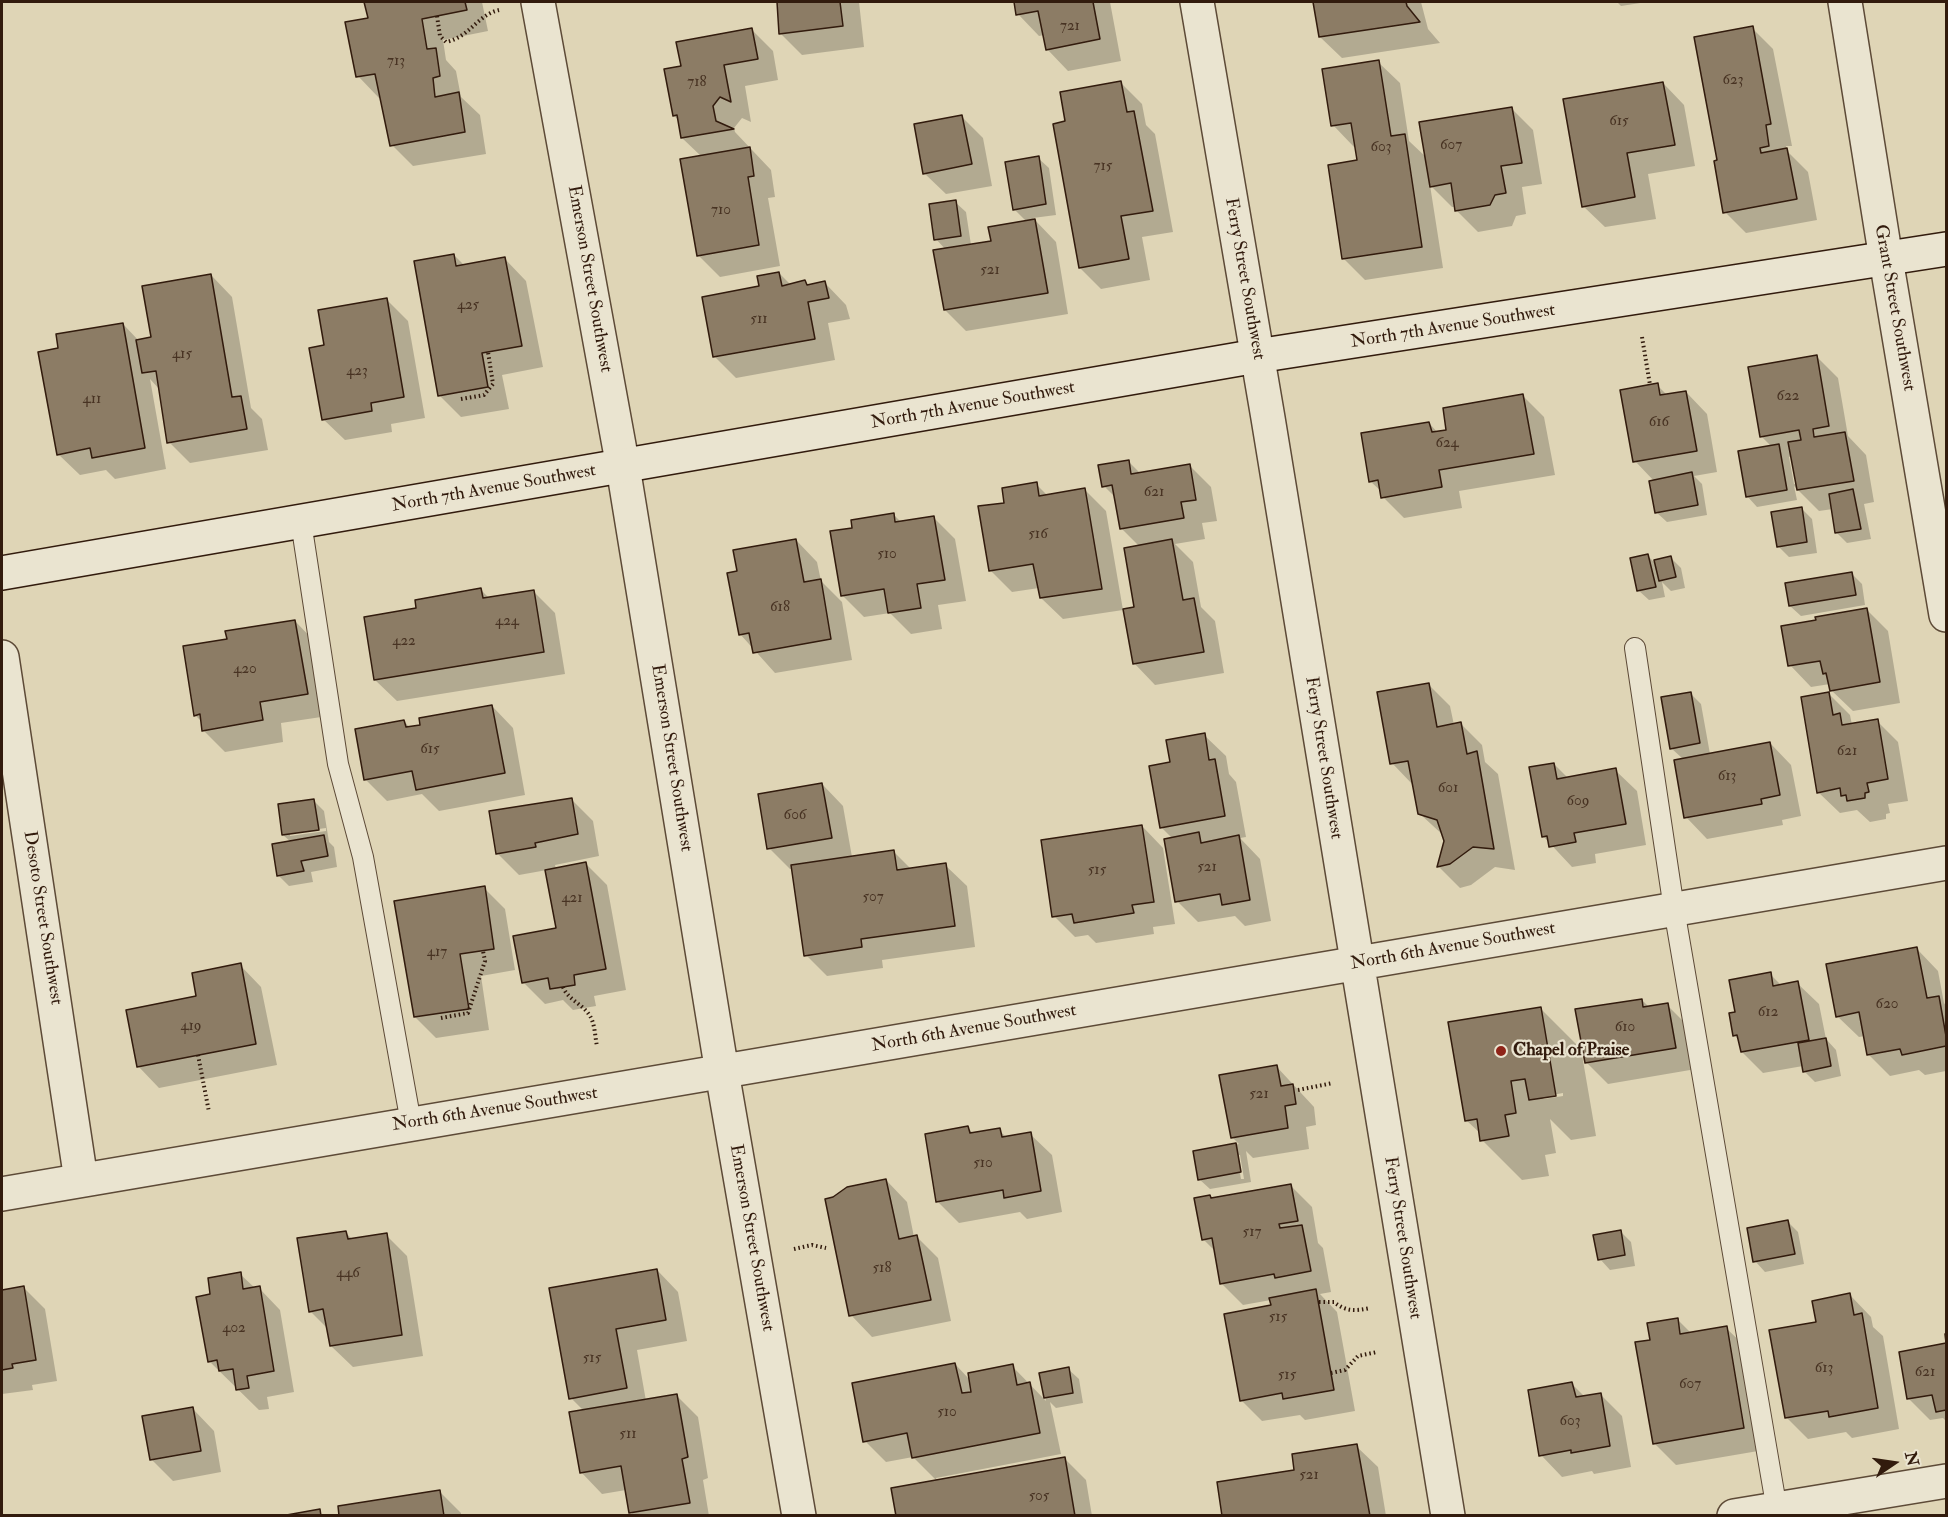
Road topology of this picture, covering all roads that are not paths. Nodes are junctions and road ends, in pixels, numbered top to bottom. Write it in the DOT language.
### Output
graph roads {
  1 [pos="538,2"];
  2 [pos="1197,2"];
  3 [pos="1845,2"];
  4 [pos="1947,249"];
  5 [pos="1886,260"];
  6 [pos="1257,356"];
  7 [pos="623,467"];
  8 [pos="301,522"];
  9 [pos="2,573"];
  10 [pos="1947,615"];
  11 [pos="1635,648"];
  12 [pos="2,657"];
  13 [pos="1947,863"];
  14 [pos="1674,909"];
  15 [pos="1358,963"];
  16 [pos="722,1072"];
  17 [pos="411,1123"];
  18 [pos="81,1180"];
  19 [pos="2,1194"];
  20 [pos="1947,1481"];
  21 [pos="1777,1511"];
  22 [pos="800,1515"];
  23 [pos="1448,1515"];
  24 [pos="1734,1515"];
  1 -- 7 [label="street, Emerson Street Southwest"];
  2 -- 6 [label="street, Ferry Street Southwest"];
  3 -- 5 [label="street, Grant Street Southwest"];
  4 -- 5 [label="street, North 7th Avenue Southwest"];
  5 -- 6 [label="street, North 7th Avenue Southwest"];
  5 -- 10 [label="street, Grant Street Southwest"];
  6 -- 7 [label="street, North 7th Avenue Southwest"];
  6 -- 15 [label="street, Ferry Street Southwest"];
  7 -- 8 [label="street, North 7th Avenue Southwest"];
  7 -- 16 [label="street, Emerson Street Southwest"];
  8 -- 9 [label="street, North 7th Avenue Southwest"];
  8 -- 17 [label="lane"];
  11 -- 14 [label="lane"];
  12 -- 18 [label="street, Desoto Street Southwest"];
  13 -- 14 [label="street, North 6th Avenue Southwest"];
  14 -- 15 [label="street, North 6th Avenue Southwest"];
  14 -- 21 [label="lane"];
  15 -- 16 [label="street, North 6th Avenue Southwest"];
  15 -- 23 [label="street, Ferry Street Southwest"];
  16 -- 17 [label="street, North 6th Avenue Southwest"];
  16 -- 22 [label="street, Emerson Street Southwest"];
  17 -- 18 [label="street, North 6th Avenue Southwest"];
  18 -- 19 [label="street, North 6th Avenue Southwest"];
  20 -- 21 [label="street"];
  21 -- 24 [label="street"];
}
